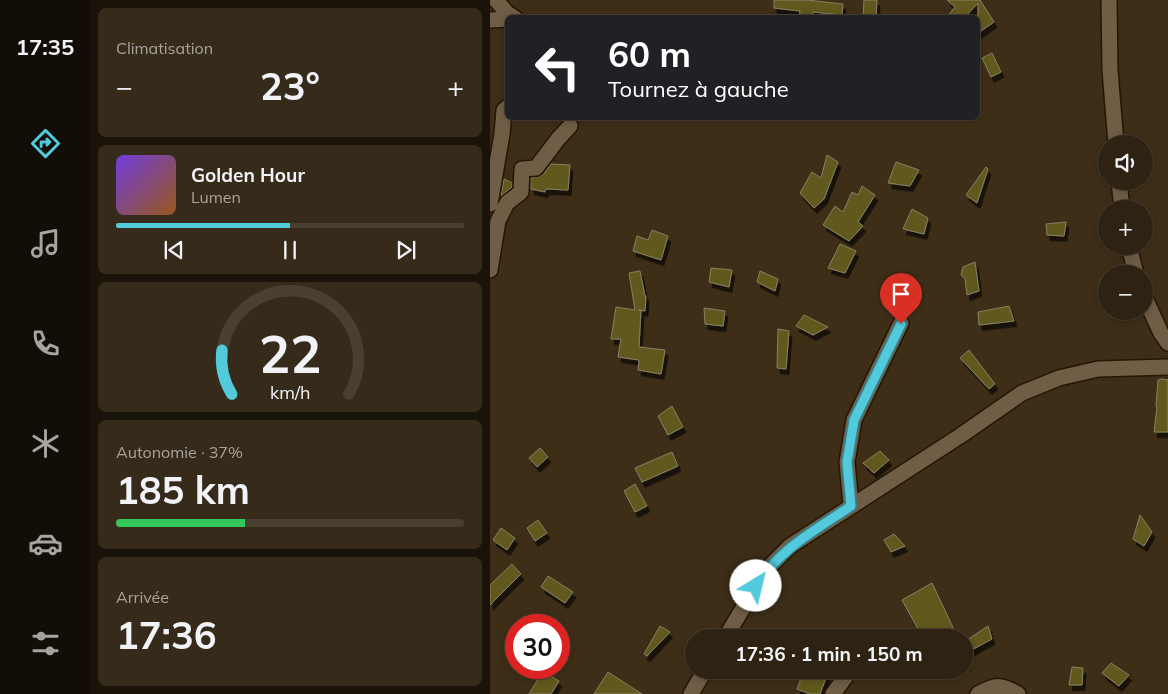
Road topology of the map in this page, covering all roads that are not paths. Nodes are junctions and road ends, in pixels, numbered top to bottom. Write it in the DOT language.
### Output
graph roads {
  1 [pos="496,0"];
  2 [pos="1109,0"];
  3 [pos="510,15"];
  4 [pos="505,18"];
  5 [pos="490,20"];
  6 [pos="505,109"];
  7 [pos="570,126"];
  8 [pos="1115,135"];
  9 [pos="494,208"];
  10 [pos="491,261"];
  11 [pos="1153,316"];
  12 [pos="901,324"];
  13 [pos="1168,343"];
  14 [pos="1168,367"];
  15 [pos="851,506"];
  16 [pos="730,629"];
  17 [pos="700,679"];
  18 [pos="844,679"];
  19 [pos="691,694"];
  20 [pos="833,694"];
  21 [pos="978,694"];
  22 [pos="1018,694"];
  1 -- 3 [label="street"];
  2 -- 8 [label="street"];
  4 -- 5 [label="street"];
  6 -- 9 [label="street"];
  7 -- 9 [label="street"];
  9 -- 10 [label="street"];
  11 -- 13 [label="street"];
  12 -- 15 [label="street"];
  14 -- 15 [label="street"];
  15 -- 16 [label="street"];
  17 -- 19 [label="street"];
  18 -- 20 [label="street"];
  21 -- 22 [label="street"];
}
